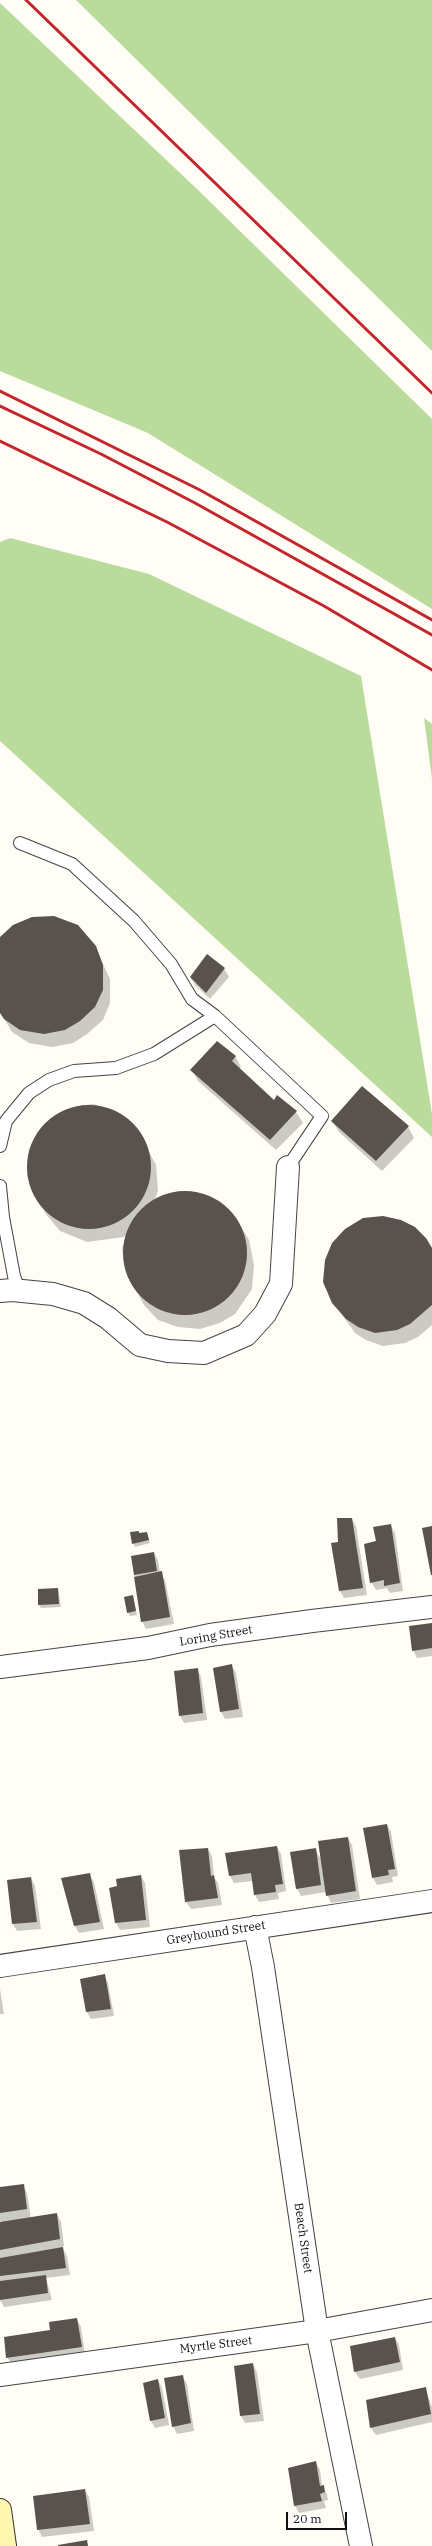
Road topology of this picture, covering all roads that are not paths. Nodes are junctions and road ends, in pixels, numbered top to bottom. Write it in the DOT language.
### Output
graph roads {
  1 [pos="20,843"];
  2 [pos="215,1016"];
  3 [pos="0,1146"];
  4 [pos="288,1168"];
  5 [pos="0,1186"];
  6 [pos="10,1291"];
  7 [pos="432,1607"];
  8 [pos="0,1667"];
  9 [pos="432,1901"];
  10 [pos="255,1928"];
  11 [pos="0,1966"];
  12 [pos="432,2310"];
  13 [pos="317,2331"];
  14 [pos="0,2375"];
  15 [pos="0,2510"];
  16 [pos="6,2546"];
  17 [pos="361,2546"];
  1 -- 2 [label="lane"];
  2 -- 3 [label="lane"];
  2 -- 4 [label="lane"];
  4 -- 6 [label="street"];
  5 -- 6 [label="lane"];
  7 -- 8 [label="street, Loring Street"];
  9 -- 10 [label="street, Greyhound Street"];
  10 -- 11 [label="street, Greyhound Street"];
  10 -- 13 [label="street, Beach Street"];
  12 -- 13 [label="street, Myrtle Street"];
  13 -- 14 [label="street, Myrtle Street"];
  13 -- 17 [label="street, Beach Street"];
  15 -- 16 [label="street"];
}
